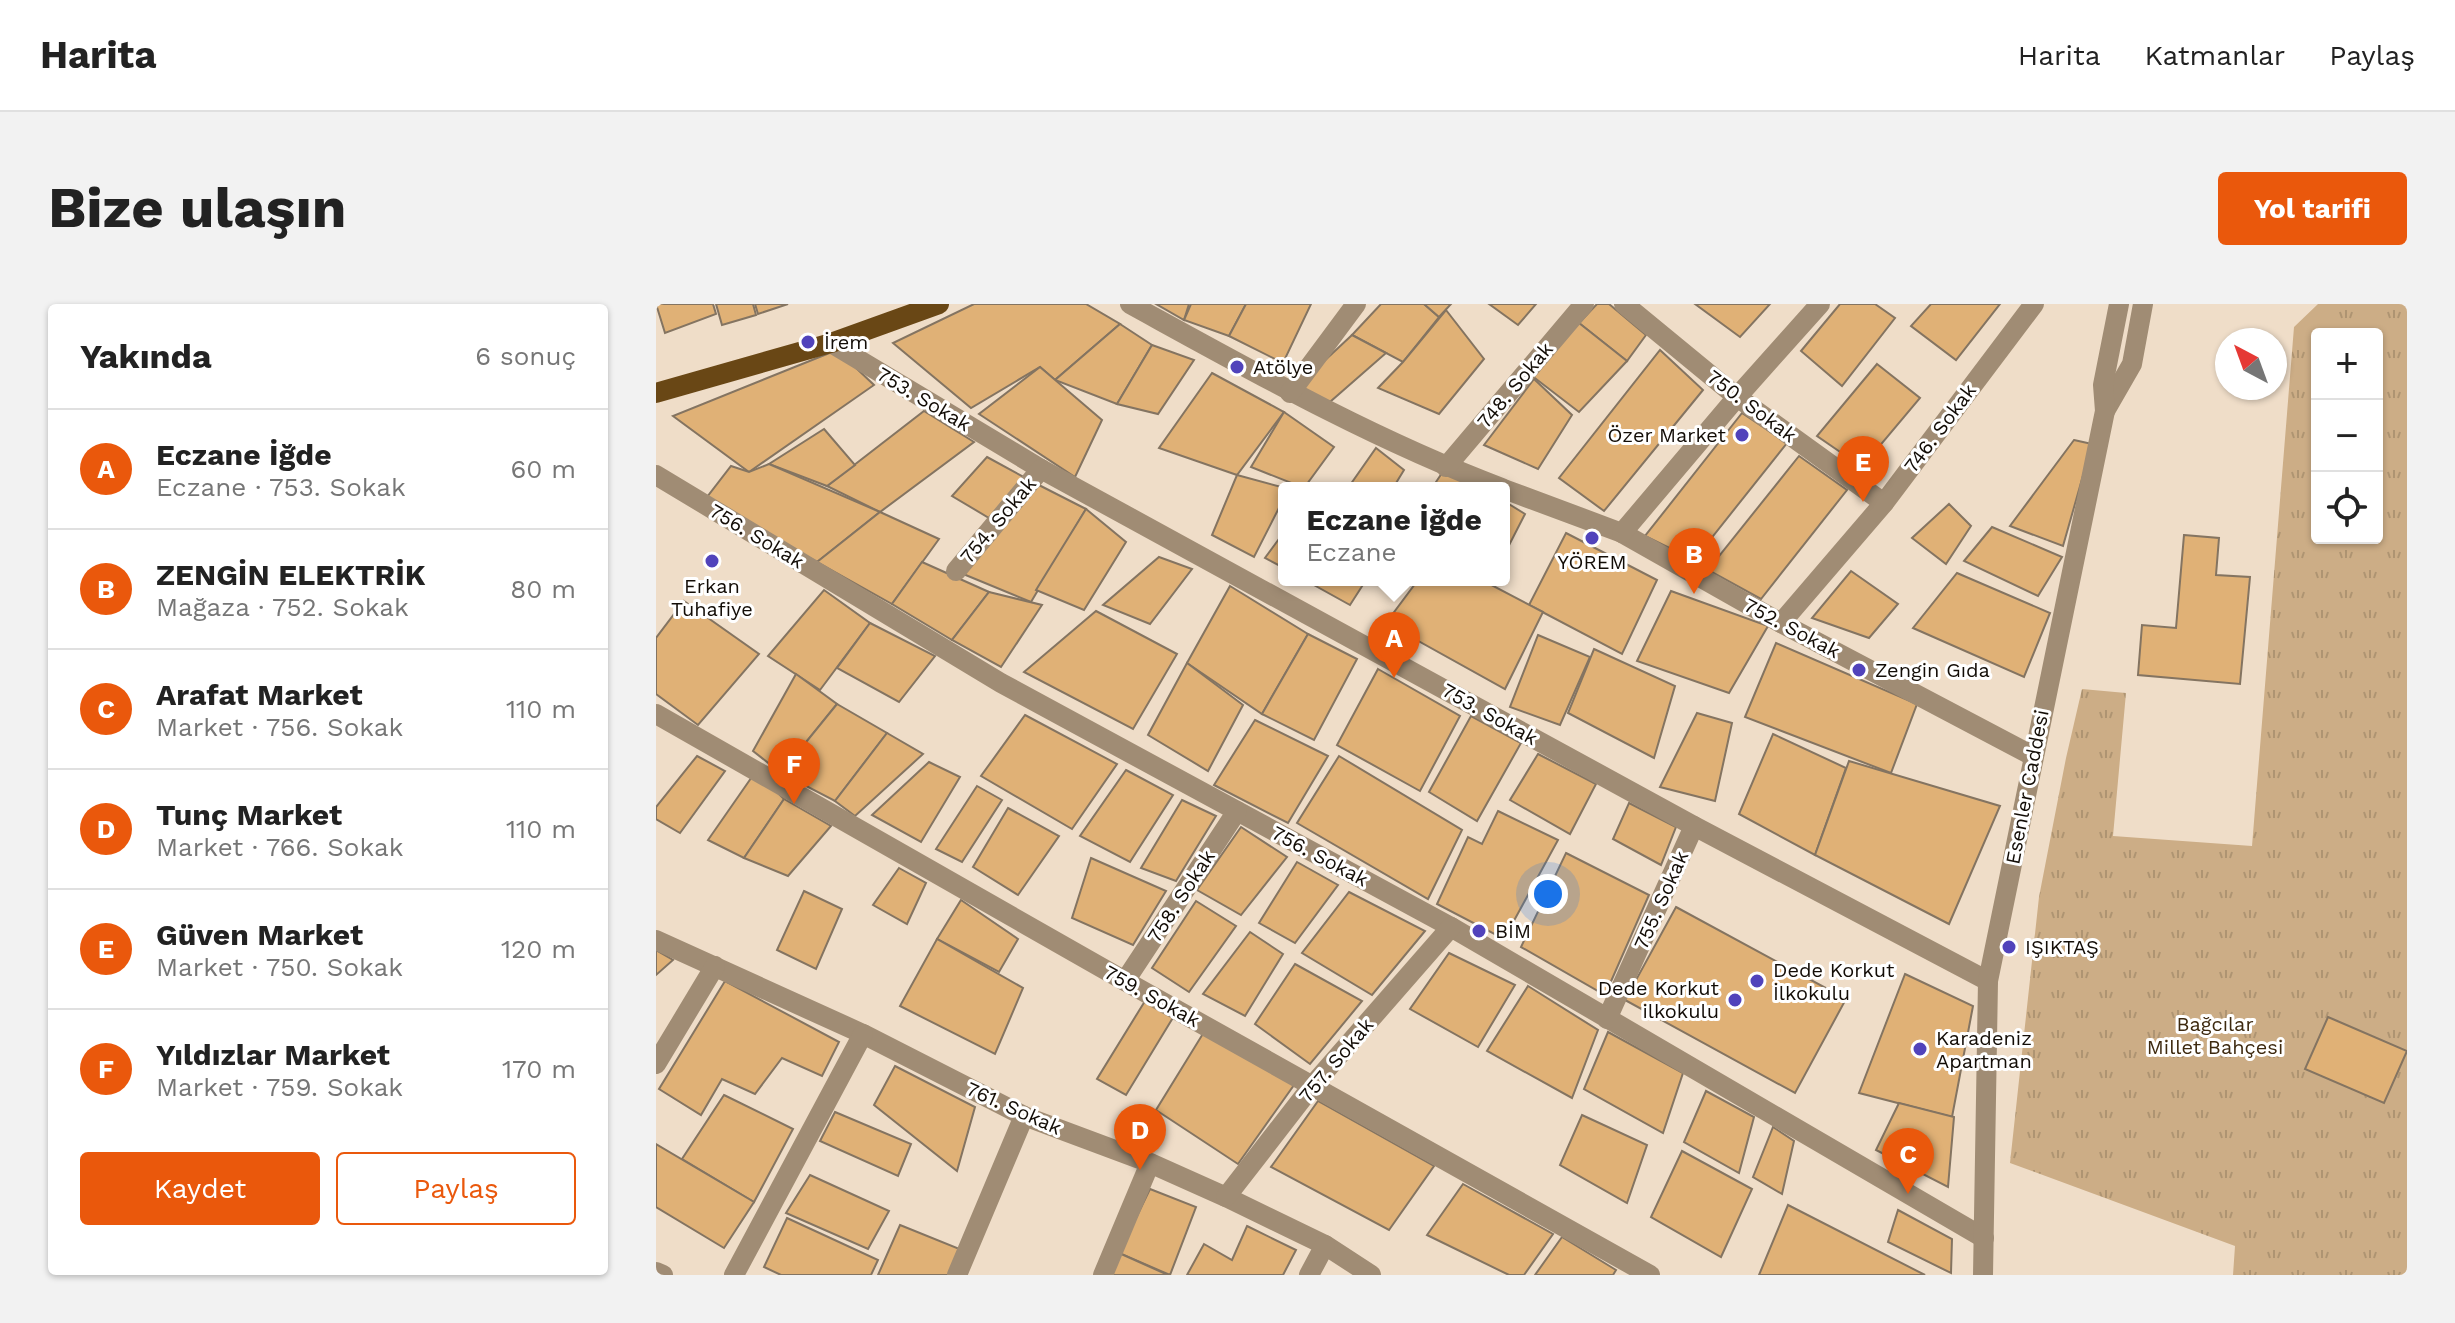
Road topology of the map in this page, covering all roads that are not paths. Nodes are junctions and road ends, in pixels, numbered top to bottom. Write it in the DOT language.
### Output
graph roads {
  1 [pos="939,304"];
  2 [pos="1130,304"];
  3 [pos="1356,304"];
  4 [pos="1584,304"];
  5 [pos="1624,304"];
  6 [pos="1820,304"];
  7 [pos="2034,304"];
  8 [pos="2119,304"];
  9 [pos="2143,304"];
  10 [pos="831,343"];
  11 [pos="656,393"];
  12 [pos="1290,393"];
  13 [pos="1737,397"];
  14 [pos="2105,411"];
  15 [pos="1446,467"];
  16 [pos="1041,469"];
  17 [pos="656,475"];
  18 [pos="1487,482"];
  19 [pos="1510,491"];
  20 [pos="1884,503"];
  21 [pos="1622,533"];
  22 [pos="956,571"];
  23 [pos="1781,623"];
  24 [pos="656,714"];
  25 [pos="2033,756"];
  26 [pos="1237,811"];
  27 [pos="1694,826"];
  28 [pos="1451,927"];
  29 [pos="656,940"];
  30 [pos="715,966"];
  31 [pos="1125,981"];
  32 [pos="1988,981"];
  33 [pos="1607,1019"];
  34 [pos="863,1034"];
  35 [pos="656,1064"];
  36 [pos="1312,1086"];
  37 [pos="1024,1116"];
  38 [pos="1150,1163"];
  39 [pos="1226,1197"];
  40 [pos="1984,1238"];
  41 [pos="1325,1245"];
  42 [pos="656,1272"];
  43 [pos="663,1275"];
  44 [pos="734,1275"];
  45 [pos="957,1275"];
  46 [pos="1103,1275"];
  47 [pos="1309,1275"];
  48 [pos="1371,1275"];
  49 [pos="1650,1275"];
  50 [pos="1983,1275"];
  1 -- 10 [label="main road"];
  2 -- 12 [label="street, 752. Sokak"];
  3 -- 12 [label="street"];
  4 -- 15 [label="street, 748. Sokak"];
  5 -- 13 [label="street, 750. Sokak"];
  6 -- 13 [label="street"];
  7 -- 20 [label="street, 746. Sokak"];
  8 -- 14 [label="street, Esenler Caddesi"];
  9 -- 14 [label="street"];
  10 -- 11 [label="main road"];
  10 -- 16 [label="street, 753. Sokak"];
  12 -- 15 [label="street, 752. Sokak"];
  13 -- 20 [label="street, 750. Sokak"];
  13 -- 21 [label="street"];
  14 -- 25 [label="street, Esenler Caddesi"];
  15 -- 18 [label="street, 752. Sokak"];
  16 -- 22 [label="street, 754. Sokak"];
  16 -- 27 [label="street, 753. Sokak"];
  17 -- 26 [label="street, 756. Sokak"];
  19 -- 21 [label="street, 752. Sokak"];
  20 -- 23 [label="street, 746. Sokak"];
  21 -- 23 [label="street, 752. Sokak"];
  23 -- 25 [label="street, 752. Sokak"];
  24 -- 31 [label="street, 759. Sokak"];
  25 -- 32 [label="street, Esenler Caddesi"];
  26 -- 28 [label="street, 756. Sokak"];
  26 -- 31 [label="street, 758. Sokak"];
  27 -- 32 [label="street, 753. Sokak"];
  27 -- 33 [label="street, 755. Sokak"];
  28 -- 33 [label="street, 756. Sokak"];
  28 -- 36 [label="street, 757. Sokak"];
  29 -- 30 [label="street, 761. Sokak"];
  30 -- 34 [label="street, 761. Sokak"];
  30 -- 35 [label="street"];
  31 -- 36 [label="street, 759. Sokak"];
  32 -- 40 [label="street, Esenler Caddesi"];
  33 -- 40 [label="street, 756. Sokak"];
  34 -- 37 [label="street, 761. Sokak"];
  34 -- 44 [label="street"];
  36 -- 39 [label="street, 757. Sokak"];
  36 -- 49 [label="street, 759. Sokak"];
  37 -- 38 [label="street, 761. Sokak"];
  37 -- 45 [label="street"];
  38 -- 39 [label="street, 761. Sokak"];
  38 -- 46 [label="street"];
  39 -- 41 [label="street, 761. Sokak"];
  40 -- 50 [label="street, Esenler Caddesi"];
  41 -- 47 [label="street"];
  41 -- 48 [label="street, 761. Sokak"];
  42 -- 43 [label="street"];
}
